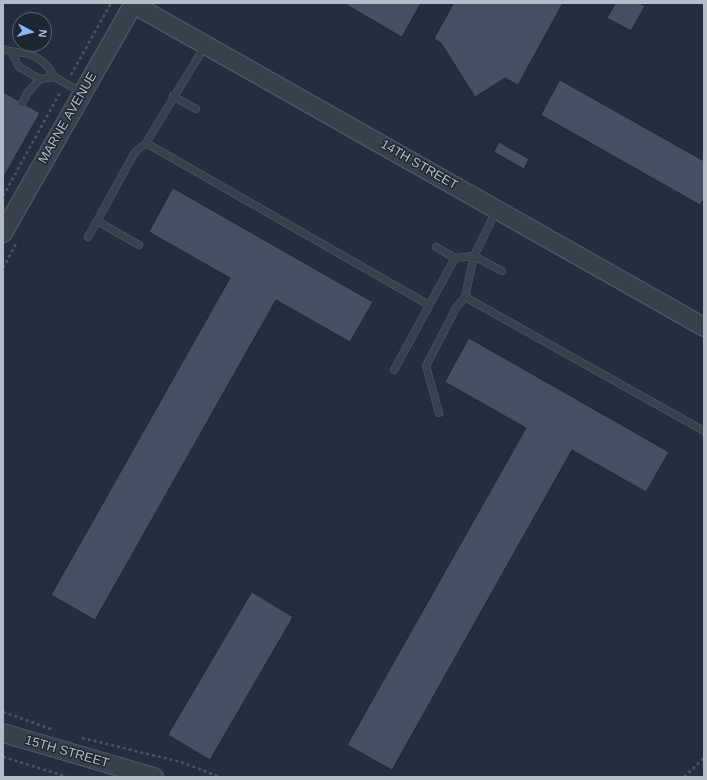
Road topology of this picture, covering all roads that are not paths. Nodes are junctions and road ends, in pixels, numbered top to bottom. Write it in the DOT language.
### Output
graph roads {
  1 [pos="133,4"];
  2 [pos="206,44"];
  3 [pos="3,49"];
  4 [pos="12,53"];
  5 [pos="54,77"];
  6 [pos="40,79"];
  7 [pos="83,93"];
  8 [pos="173,96"];
  9 [pos="22,103"];
  10 [pos="196,109"];
  11 [pos="146,143"];
  12 [pos="496,209"];
  13 [pos="98,221"];
  14 [pos="3,233"];
  15 [pos="88,237"];
  16 [pos="139,245"];
  17 [pos="436,247"];
  18 [pos="474,256"];
  19 [pos="454,258"];
  20 [pos="502,271"];
  21 [pos="465,297"];
  22 [pos="429,305"];
  23 [pos="704,327"];
  24 [pos="394,370"];
  25 [pos="440,413"];
  26 [pos="704,431"];
  27 [pos="3,733"];
  28 [pos="154,777"];
  1 -- 2 [label="street, 14TH STREET"];
  1 -- 7 [label="street, MARNE AVENUE"];
  2 -- 8 [label="lane"];
  2 -- 12 [label="street, 14TH STREET"];
  3 -- 4 [label="lane"];
  4 -- 5 [label="lane"];
  4 -- 6 [label="lane"];
  5 -- 6 [label="lane"];
  5 -- 7 [label="lane"];
  6 -- 9 [label="lane"];
  7 -- 14 [label="street, MARNE AVENUE"];
  8 -- 10 [label="lane"];
  8 -- 11 [label="lane"];
  11 -- 13 [label="lane"];
  11 -- 22 [label="lane"];
  12 -- 18 [label="lane"];
  12 -- 23 [label="street, 14TH STREET"];
  13 -- 15 [label="lane"];
  13 -- 16 [label="lane"];
  17 -- 19 [label="lane"];
  18 -- 19 [label="lane"];
  18 -- 20 [label="lane"];
  18 -- 21 [label="lane"];
  19 -- 22 [label="lane"];
  21 -- 25 [label="lane"];
  21 -- 26 [label="lane"];
  22 -- 24 [label="lane"];
  27 -- 28 [label="street, 15TH STREET"];
}
